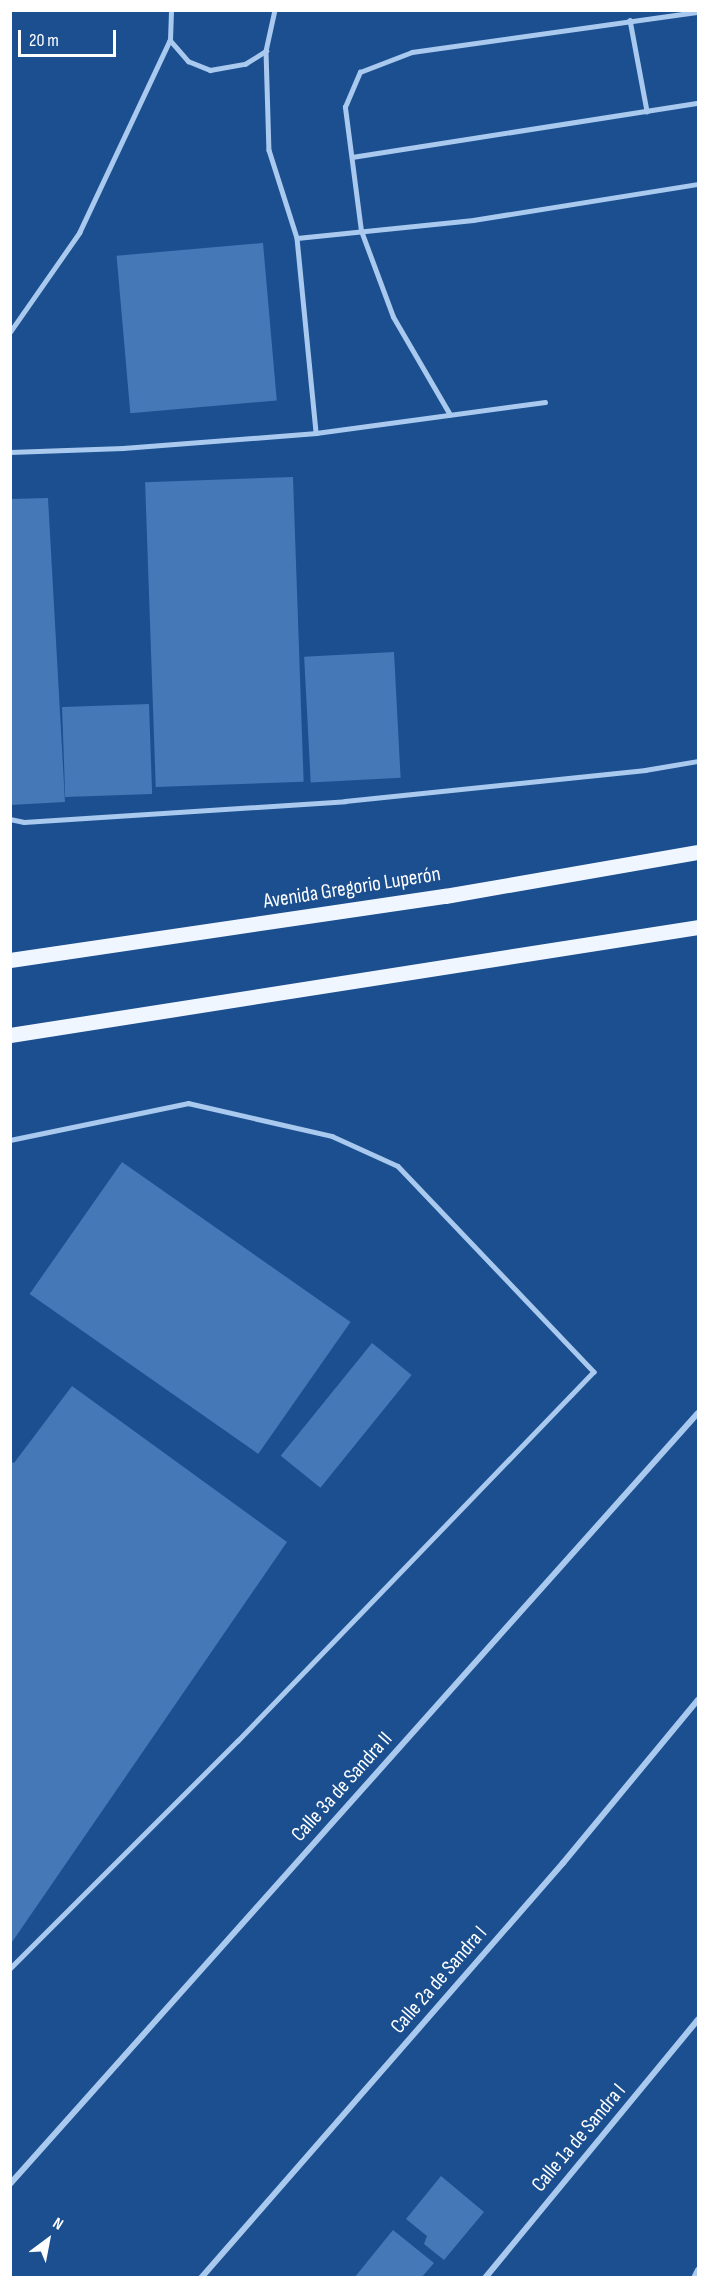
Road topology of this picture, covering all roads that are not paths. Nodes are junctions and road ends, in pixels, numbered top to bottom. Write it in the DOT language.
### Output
graph roads {
  1 [pos="171,10"];
  2 [pos="275,10"];
  3 [pos="699,12"];
  4 [pos="630,20"];
  5 [pos="170,40"];
  6 [pos="266,51"];
  7 [pos="699,103"];
  8 [pos="646,111"];
  9 [pos="352,158"];
  10 [pos="699,184"];
  11 [pos="361,231"];
  12 [pos="297,238"];
  13 [pos="10,332"];
  14 [pos="545,402"];
  15 [pos="450,415"];
  16 [pos="316,433"];
  17 [pos="10,452"];
  18 [pos="699,761"];
  19 [pos="10,819"];
  20 [pos="699,852"];
  21 [pos="699,927"];
  22 [pos="10,960"];
  23 [pos="10,1035"];
  24 [pos="10,1140"];
  25 [pos="699,1413"];
  26 [pos="699,1700"];
  27 [pos="10,1969"];
  28 [pos="699,2020"];
  29 [pos="10,2184"];
  30 [pos="699,2270"];
  31 [pos="201,2277"];
  32 [pos="485,2277"];
  33 [pos="694,2277"];
  1 -- 5 [label="lane"];
  2 -- 6 [label="lane"];
  3 -- 4 [label="lane"];
  4 -- 8 [label="lane"];
  4 -- 9 [label="lane"];
  5 -- 6 [label="lane"];
  5 -- 13 [label="lane"];
  6 -- 12 [label="lane"];
  7 -- 8 [label="lane"];
  8 -- 9 [label="lane"];
  9 -- 11 [label="lane"];
  10 -- 11 [label="lane"];
  11 -- 12 [label="lane"];
  11 -- 15 [label="lane"];
  12 -- 16 [label="lane"];
  14 -- 15 [label="lane"];
  15 -- 16 [label="lane"];
  16 -- 17 [label="lane"];
  18 -- 19 [label="lane"];
  20 -- 22 [label="main road, Avenida Gregorio Luperón"];
  21 -- 23 [label="main road"];
  24 -- 27 [label="lane"];
  25 -- 29 [label="street, Calle 3a de Sandra II"];
  26 -- 31 [label="street, Calle 2a de Sandra I"];
  28 -- 32 [label="street, Calle 1a de Sandra I"];
  30 -- 33 [label="street"];
}
